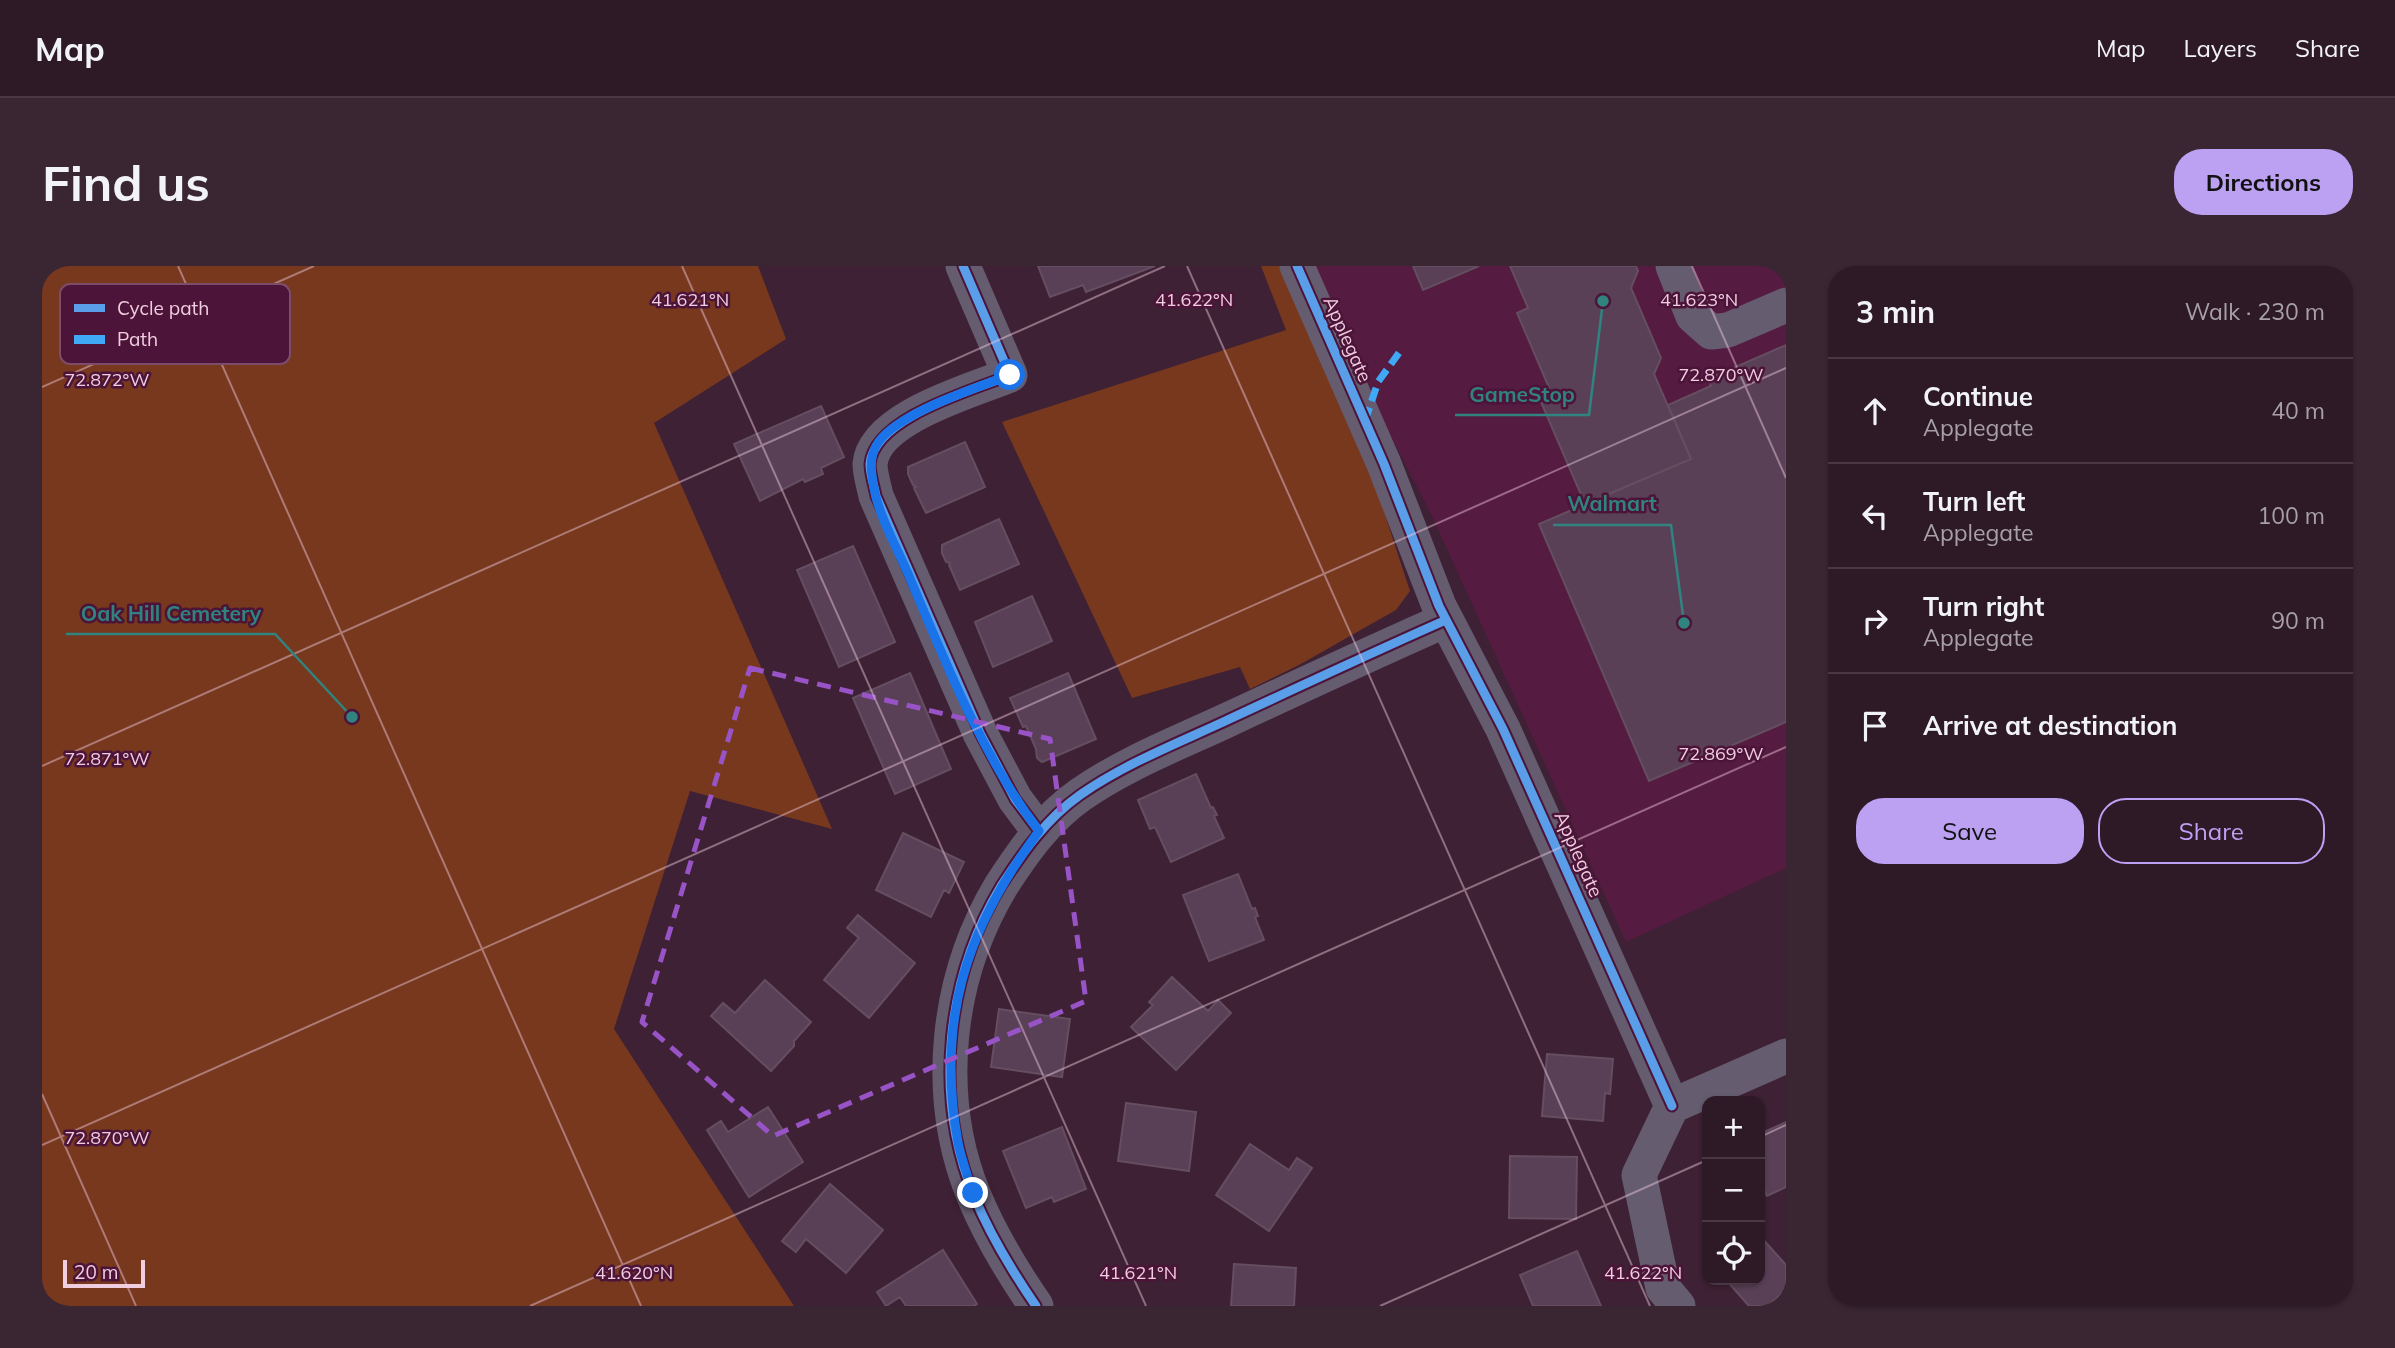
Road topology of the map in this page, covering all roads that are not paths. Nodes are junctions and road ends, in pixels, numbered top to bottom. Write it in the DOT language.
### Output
graph roads {
  1 [pos="963,266"];
  2 [pos="1297,266"];
  3 [pos="1673,266"];
  4 [pos="1786,305"];
  5 [pos="1446,620"];
  6 [pos="1039,831"];
  7 [pos="1786,1055"];
  8 [pos="1672,1106"];
  9 [pos="1036,1306"];
  10 [pos="1678,1306"];
  1 -- 6 [label="street"];
  2 -- 5 [label="street, Applegate"];
  3 -- 4 [label="street"];
  5 -- 6 [label="street"];
  5 -- 8 [label="street, Applegate"];
  6 -- 9 [label="street"];
  7 -- 8 [label="street"];
  8 -- 10 [label="street"];
}
